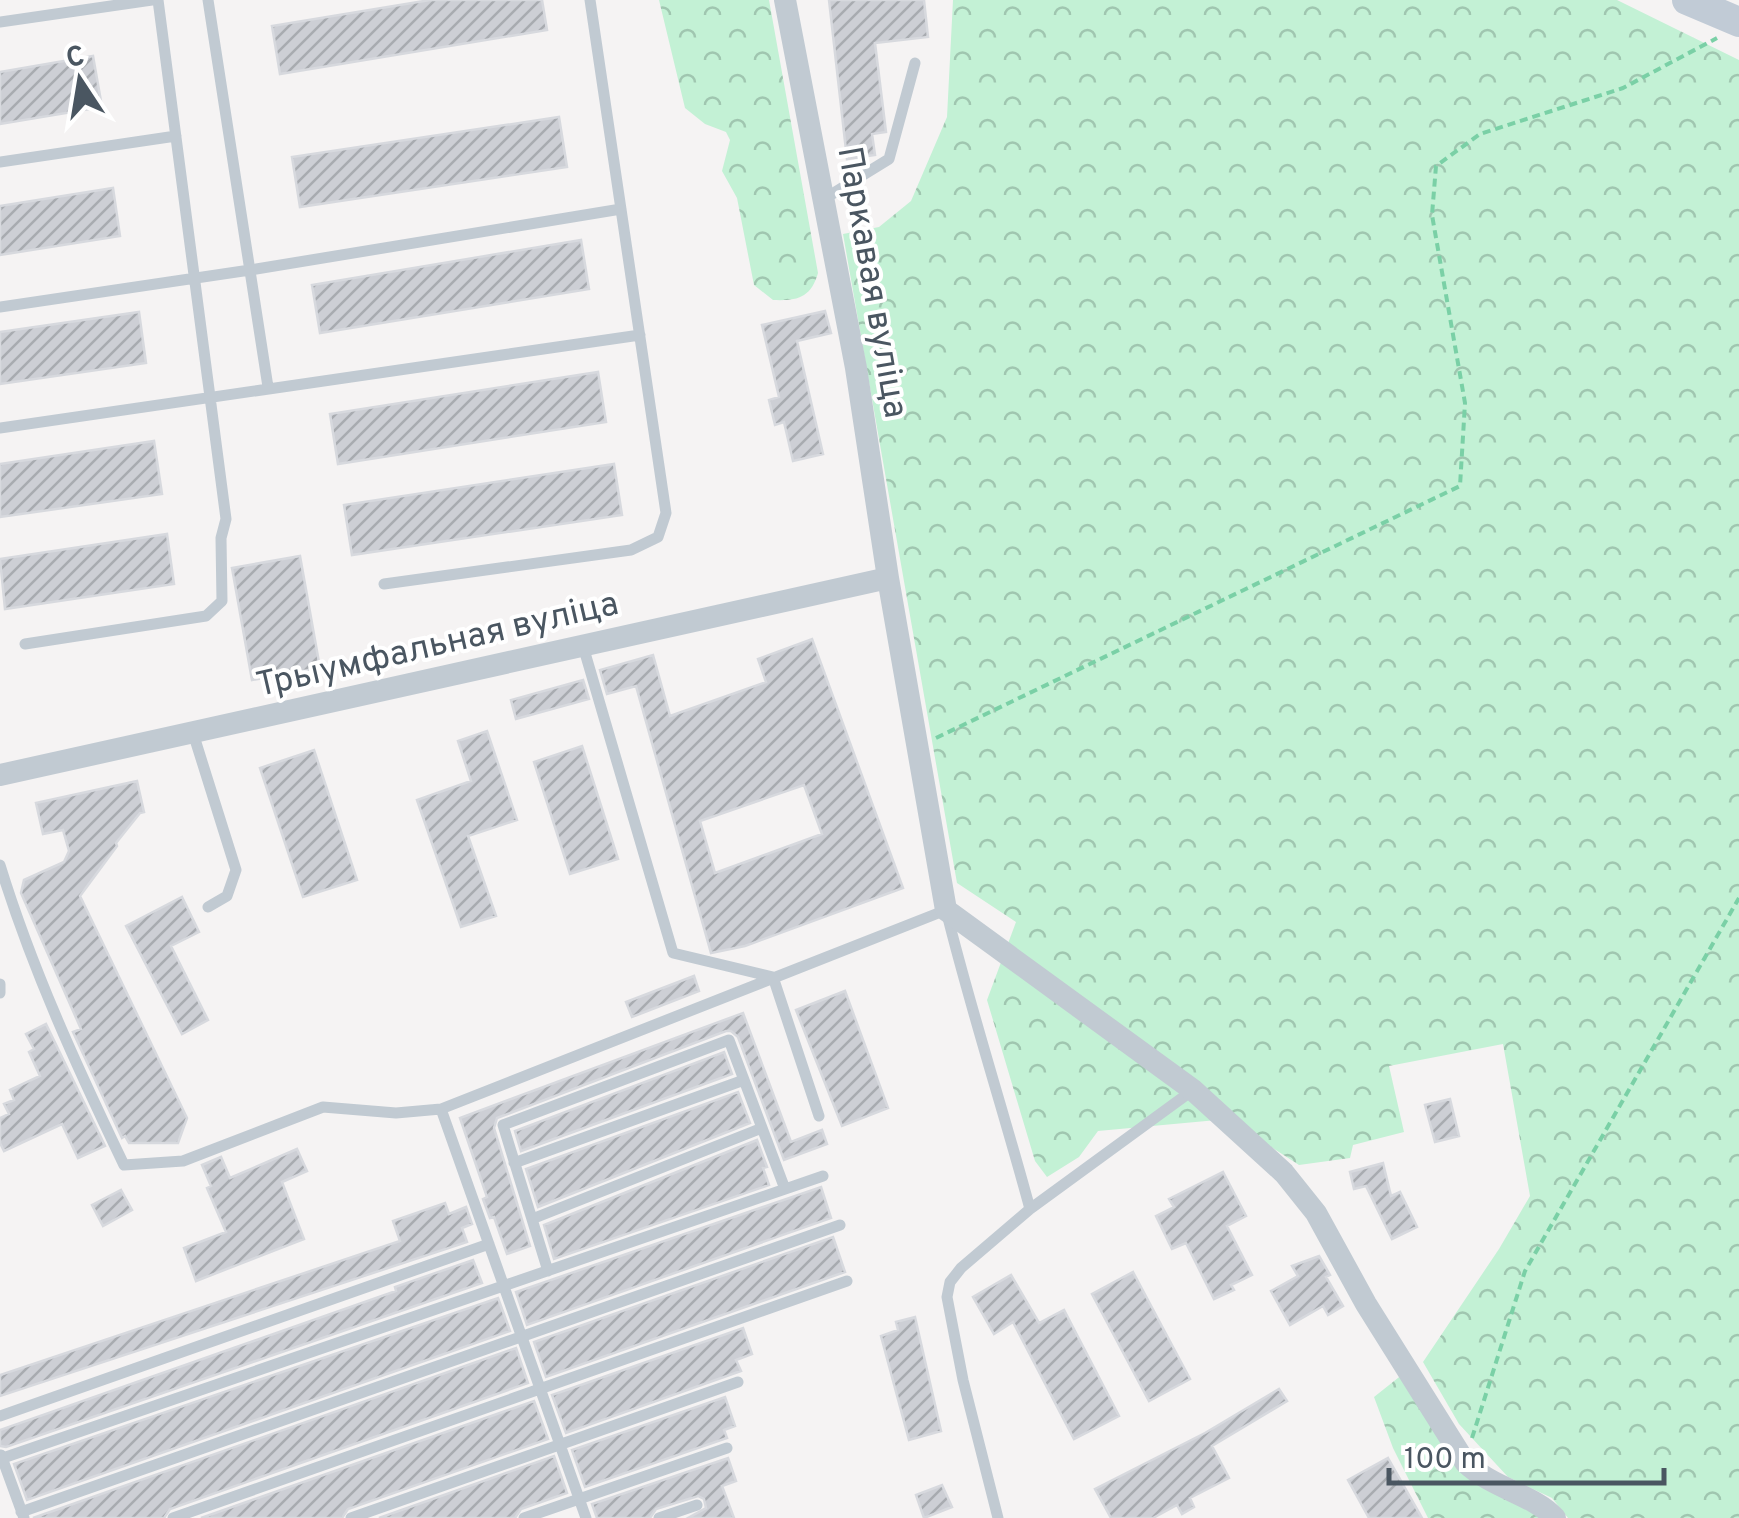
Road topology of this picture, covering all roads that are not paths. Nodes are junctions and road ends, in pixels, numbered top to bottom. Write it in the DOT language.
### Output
graph roads {
  1 [pos="155,0"];
  2 [pos="208,0"];
  3 [pos="590,0"];
  4 [pos="785,0"];
  5 [pos="1687,0"];
  6 [pos="0,22"];
  7 [pos="1731,28"];
  8 [pos="915,64"];
  9 [pos="176,136"];
  10 [pos="0,162"];
  11 [pos="824,199"];
  12 [pos="621,209"];
  13 [pos="250,270"];
  14 [pos="195,278"];
  15 [pos="0,307"];
  16 [pos="640,335"];
  17 [pos="268,387"];
  18 [pos="210,395"];
  19 [pos="0,428"];
  20 [pos="888,578"];
  21 [pos="384,584"];
  22 [pos="25,644"];
  23 [pos="582,646"];
  24 [pos="193,732"];
  25 [pos="0,775"];
  26 [pos="0,865"];
  27 [pos="208,907"];
  28 [pos="946,910"];
  29 [pos="774,977"];
  30 [pos="744,1080"];
  31 [pos="1194,1090"];
  32 [pos="441,1109"];
  33 [pos="819,1116"];
  34 [pos="762,1128"];
  35 [pos="514,1163"];
  36 [pos="823,1176"];
  37 [pos="785,1188"];
  38 [pos="1030,1210"];
  39 [pos="532,1219"];
  40 [pos="840,1225"];
  41 [pos="489,1244"];
  42 [pos="548,1271"];
  43 [pos="848,1281"];
  44 [pos="504,1286"];
  45 [pos="522,1336"];
  46 [pos="738,1382"];
  47 [pos="540,1389"];
  48 [pos="0,1416"];
  49 [pos="560,1444"];
  50 [pos="727,1448"];
  51 [pos="1,1455"];
  52 [pos="580,1499"];
  53 [pos="697,1505"];
  54 [pos="23,1515"];
  55 [pos="173,1518"];
  56 [pos="351,1518"];
  57 [pos="524,1518"];
  58 [pos="586,1518"];
  59 [pos="659,1518"];
  60 [pos="998,1518"];
  61 [pos="1556,1518"];
  1 -- 6 [label="lane"];
  1 -- 9 [label="lane"];
  2 -- 13 [label="lane"];
  3 -- 12 [label="lane"];
  4 -- 11 [label="street, Паркавая вуліца"];
  5 -- 7 [label="main road"];
  8 -- 11 [label="lane"];
  9 -- 10 [label="lane"];
  9 -- 14 [label="lane"];
  11 -- 20 [label="street, Паркавая вуліца"];
  12 -- 13 [label="lane"];
  12 -- 16 [label="lane"];
  13 -- 14 [label="lane"];
  13 -- 17 [label="lane"];
  14 -- 15 [label="lane"];
  14 -- 18 [label="lane"];
  16 -- 17 [label="lane"];
  16 -- 21 [label="lane"];
  17 -- 18 [label="lane"];
  18 -- 19 [label="lane"];
  18 -- 22 [label="lane"];
  20 -- 23 [label="street, Трыумфальная вуліца"];
  20 -- 28 [label="street, Паркавая вуліца"];
  23 -- 24 [label="street, Трыумфальная вуліца"];
  23 -- 29 [label="lane"];
  24 -- 25 [label="street, Трыумфальная вуліца"];
  24 -- 27 [label="lane"];
  26 -- 32 [label="lane"];
  28 -- 29 [label="lane"];
  28 -- 31 [label="street"];
  28 -- 38 [label="lane"];
  29 -- 32 [label="lane"];
  29 -- 33 [label="lane"];
  30 -- 34 [label="lane"];
  30 -- 35 [label="lane"];
  30 -- 35 [label="lane"];
  31 -- 38 [label="lane"];
  31 -- 61 [label="street"];
  32 -- 41 [label="lane"];
  34 -- 37 [label="lane"];
  34 -- 39 [label="lane"];
  35 -- 39 [label="lane"];
  36 -- 37 [label="lane"];
  37 -- 42 [label="lane"];
  38 -- 60 [label="lane"];
  39 -- 42 [label="lane"];
  40 -- 45 [label="lane"];
  41 -- 44 [label="lane"];
  41 -- 48 [label="lane"];
  42 -- 44 [label="lane"];
  43 -- 47 [label="lane"];
  44 -- 45 [label="lane"];
  44 -- 51 [label="lane"];
  45 -- 47 [label="lane"];
  45 -- 54 [label="lane"];
  46 -- 49 [label="lane"];
  47 -- 49 [label="lane"];
  47 -- 55 [label="lane"];
  49 -- 52 [label="lane"];
  49 -- 56 [label="lane"];
  50 -- 52 [label="lane"];
  51 -- 54 [label="lane"];
  52 -- 57 [label="lane"];
  52 -- 58 [label="lane"];
  53 -- 59 [label="lane"];
}
